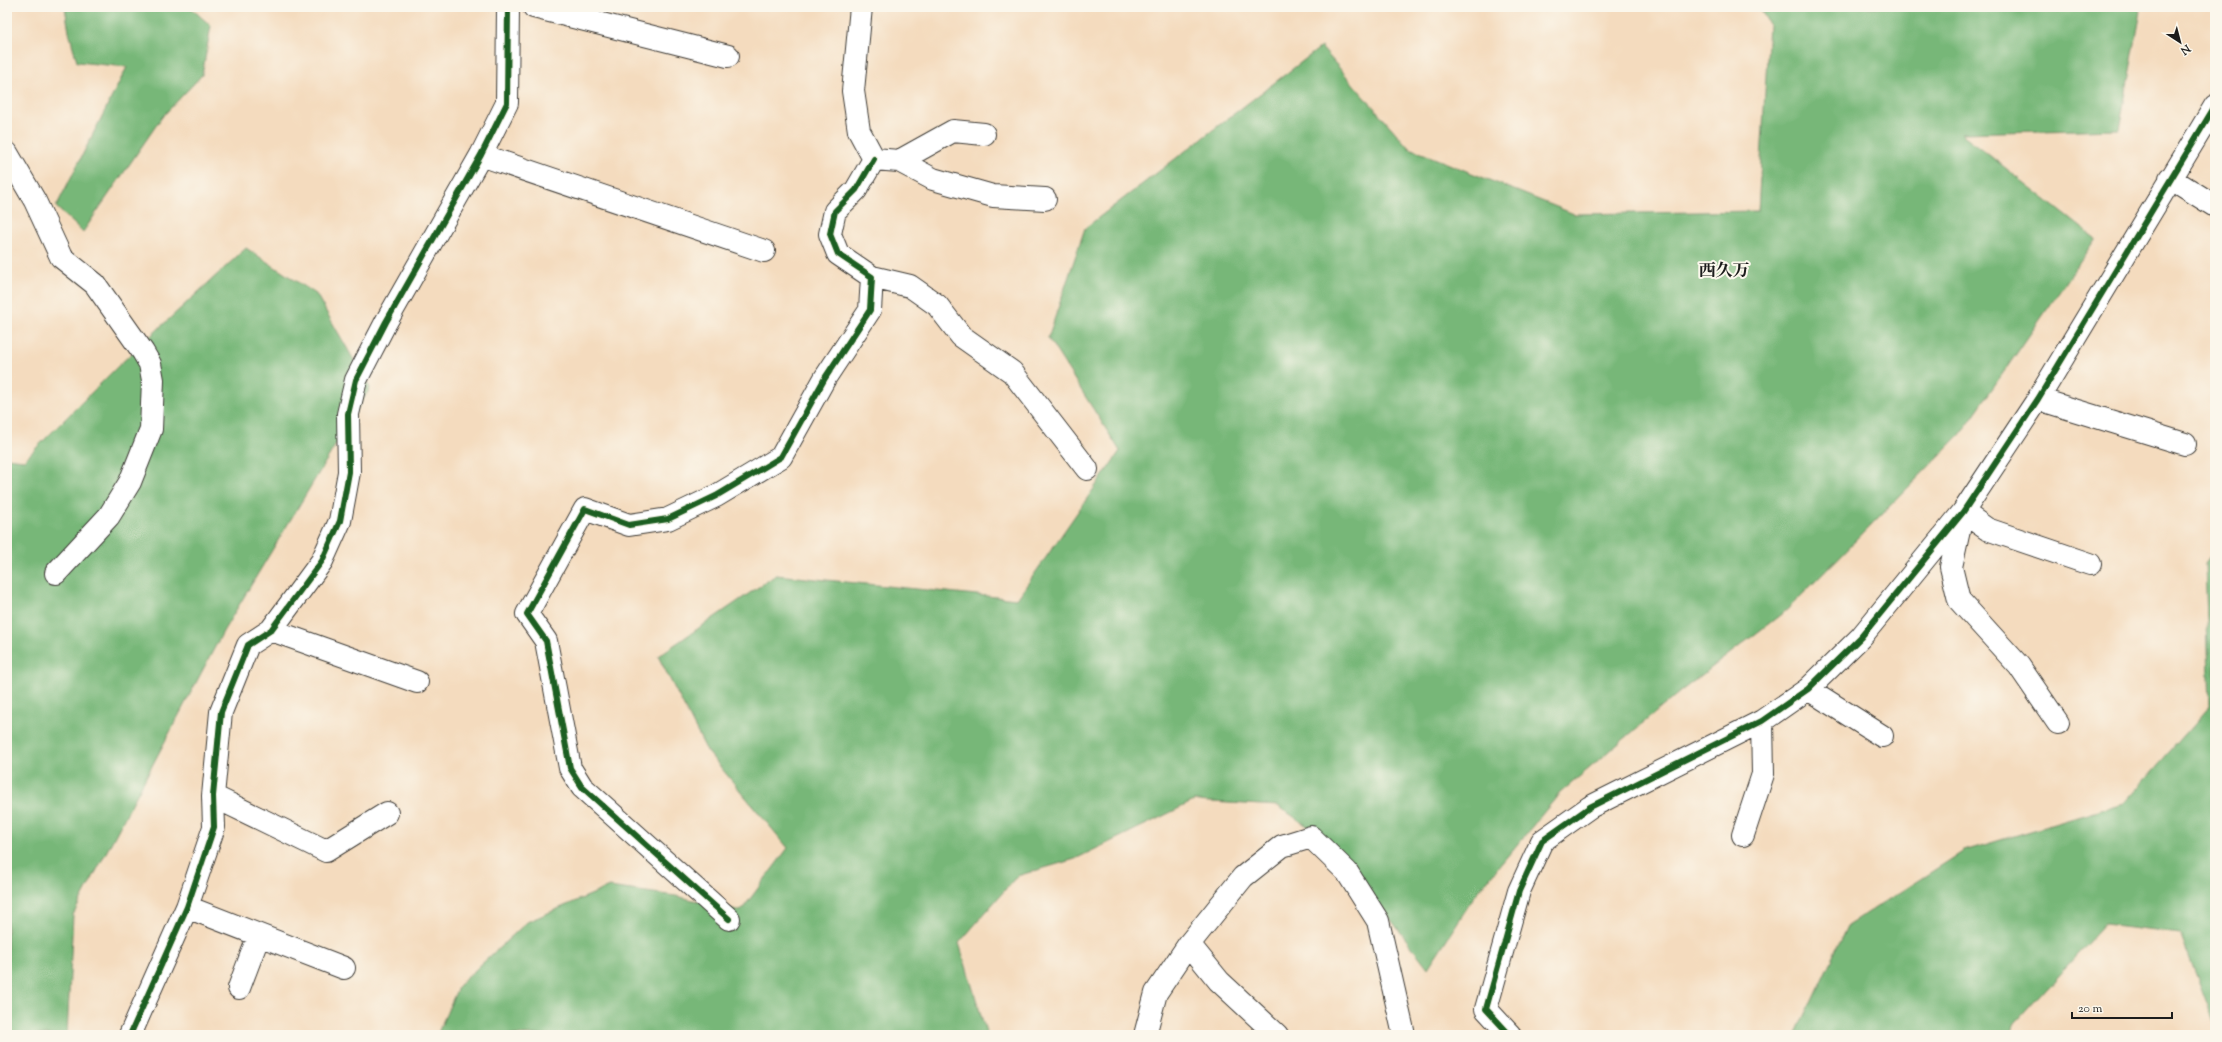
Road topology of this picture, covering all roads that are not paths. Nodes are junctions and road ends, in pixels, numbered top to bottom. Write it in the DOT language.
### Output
graph roads {
  1 [pos="508,7"];
  2 [pos="534,7"];
  3 [pos="861,7"];
  4 [pos="728,56"];
  5 [pos="2215,106"];
  6 [pos="984,134"];
  7 [pos="7,153"];
  8 [pos="481,155"];
  9 [pos="874,159"];
  10 [pos="899,161"];
  11 [pos="2170,178"];
  12 [pos="1044,198"];
  13 [pos="2215,206"];
  14 [pos="764,251"];
  15 [pos="872,277"];
  16 [pos="2038,398"];
  17 [pos="2185,444"];
  18 [pos="1087,469"];
  19 [pos="1963,512"];
  20 [pos="2090,564"];
  21 [pos="56,573"];
  22 [pos="272,630"];
  23 [pos="417,682"];
  24 [pos="1808,689"];
  25 [pos="1762,721"];
  26 [pos="2058,724"];
  27 [pos="1882,736"];
  28 [pos="213,796"];
  29 [pos="387,813"];
  30 [pos="1743,835"];
  31 [pos="187,907"];
  32 [pos="730,919"];
  33 [pos="259,935"];
  34 [pos="1189,944"];
  35 [pos="344,968"];
  36 [pos="239,988"];
  37 [pos="130,1035"];
  38 [pos="1145,1035"];
  39 [pos="1277,1035"];
  40 [pos="1404,1035"];
  41 [pos="1510,1035"];
  1 -- 8 [label="street"];
  2 -- 4 [label="street"];
  3 -- 9 [label="street"];
  5 -- 11 [label="street"];
  6 -- 10 [label="street"];
  7 -- 21 [label="street"];
  8 -- 14 [label="street"];
  8 -- 22 [label="street"];
  9 -- 10 [label="street"];
  9 -- 15 [label="street"];
  10 -- 12 [label="street"];
  11 -- 13 [label="street"];
  11 -- 16 [label="street"];
  15 -- 18 [label="street"];
  15 -- 32 [label="street"];
  16 -- 17 [label="street"];
  16 -- 19 [label="street"];
  19 -- 20 [label="street"];
  19 -- 24 [label="street"];
  19 -- 26 [label="street"];
  22 -- 23 [label="street"];
  22 -- 28 [label="street"];
  24 -- 25 [label="street"];
  24 -- 27 [label="street"];
  25 -- 30 [label="street"];
  25 -- 41 [label="street"];
  28 -- 29 [label="street"];
  28 -- 31 [label="street"];
  31 -- 33 [label="street"];
  31 -- 37 [label="street"];
  33 -- 35 [label="street"];
  33 -- 36 [label="street"];
  34 -- 38 [label="street"];
  34 -- 39 [label="street"];
  34 -- 40 [label="street"];
}
